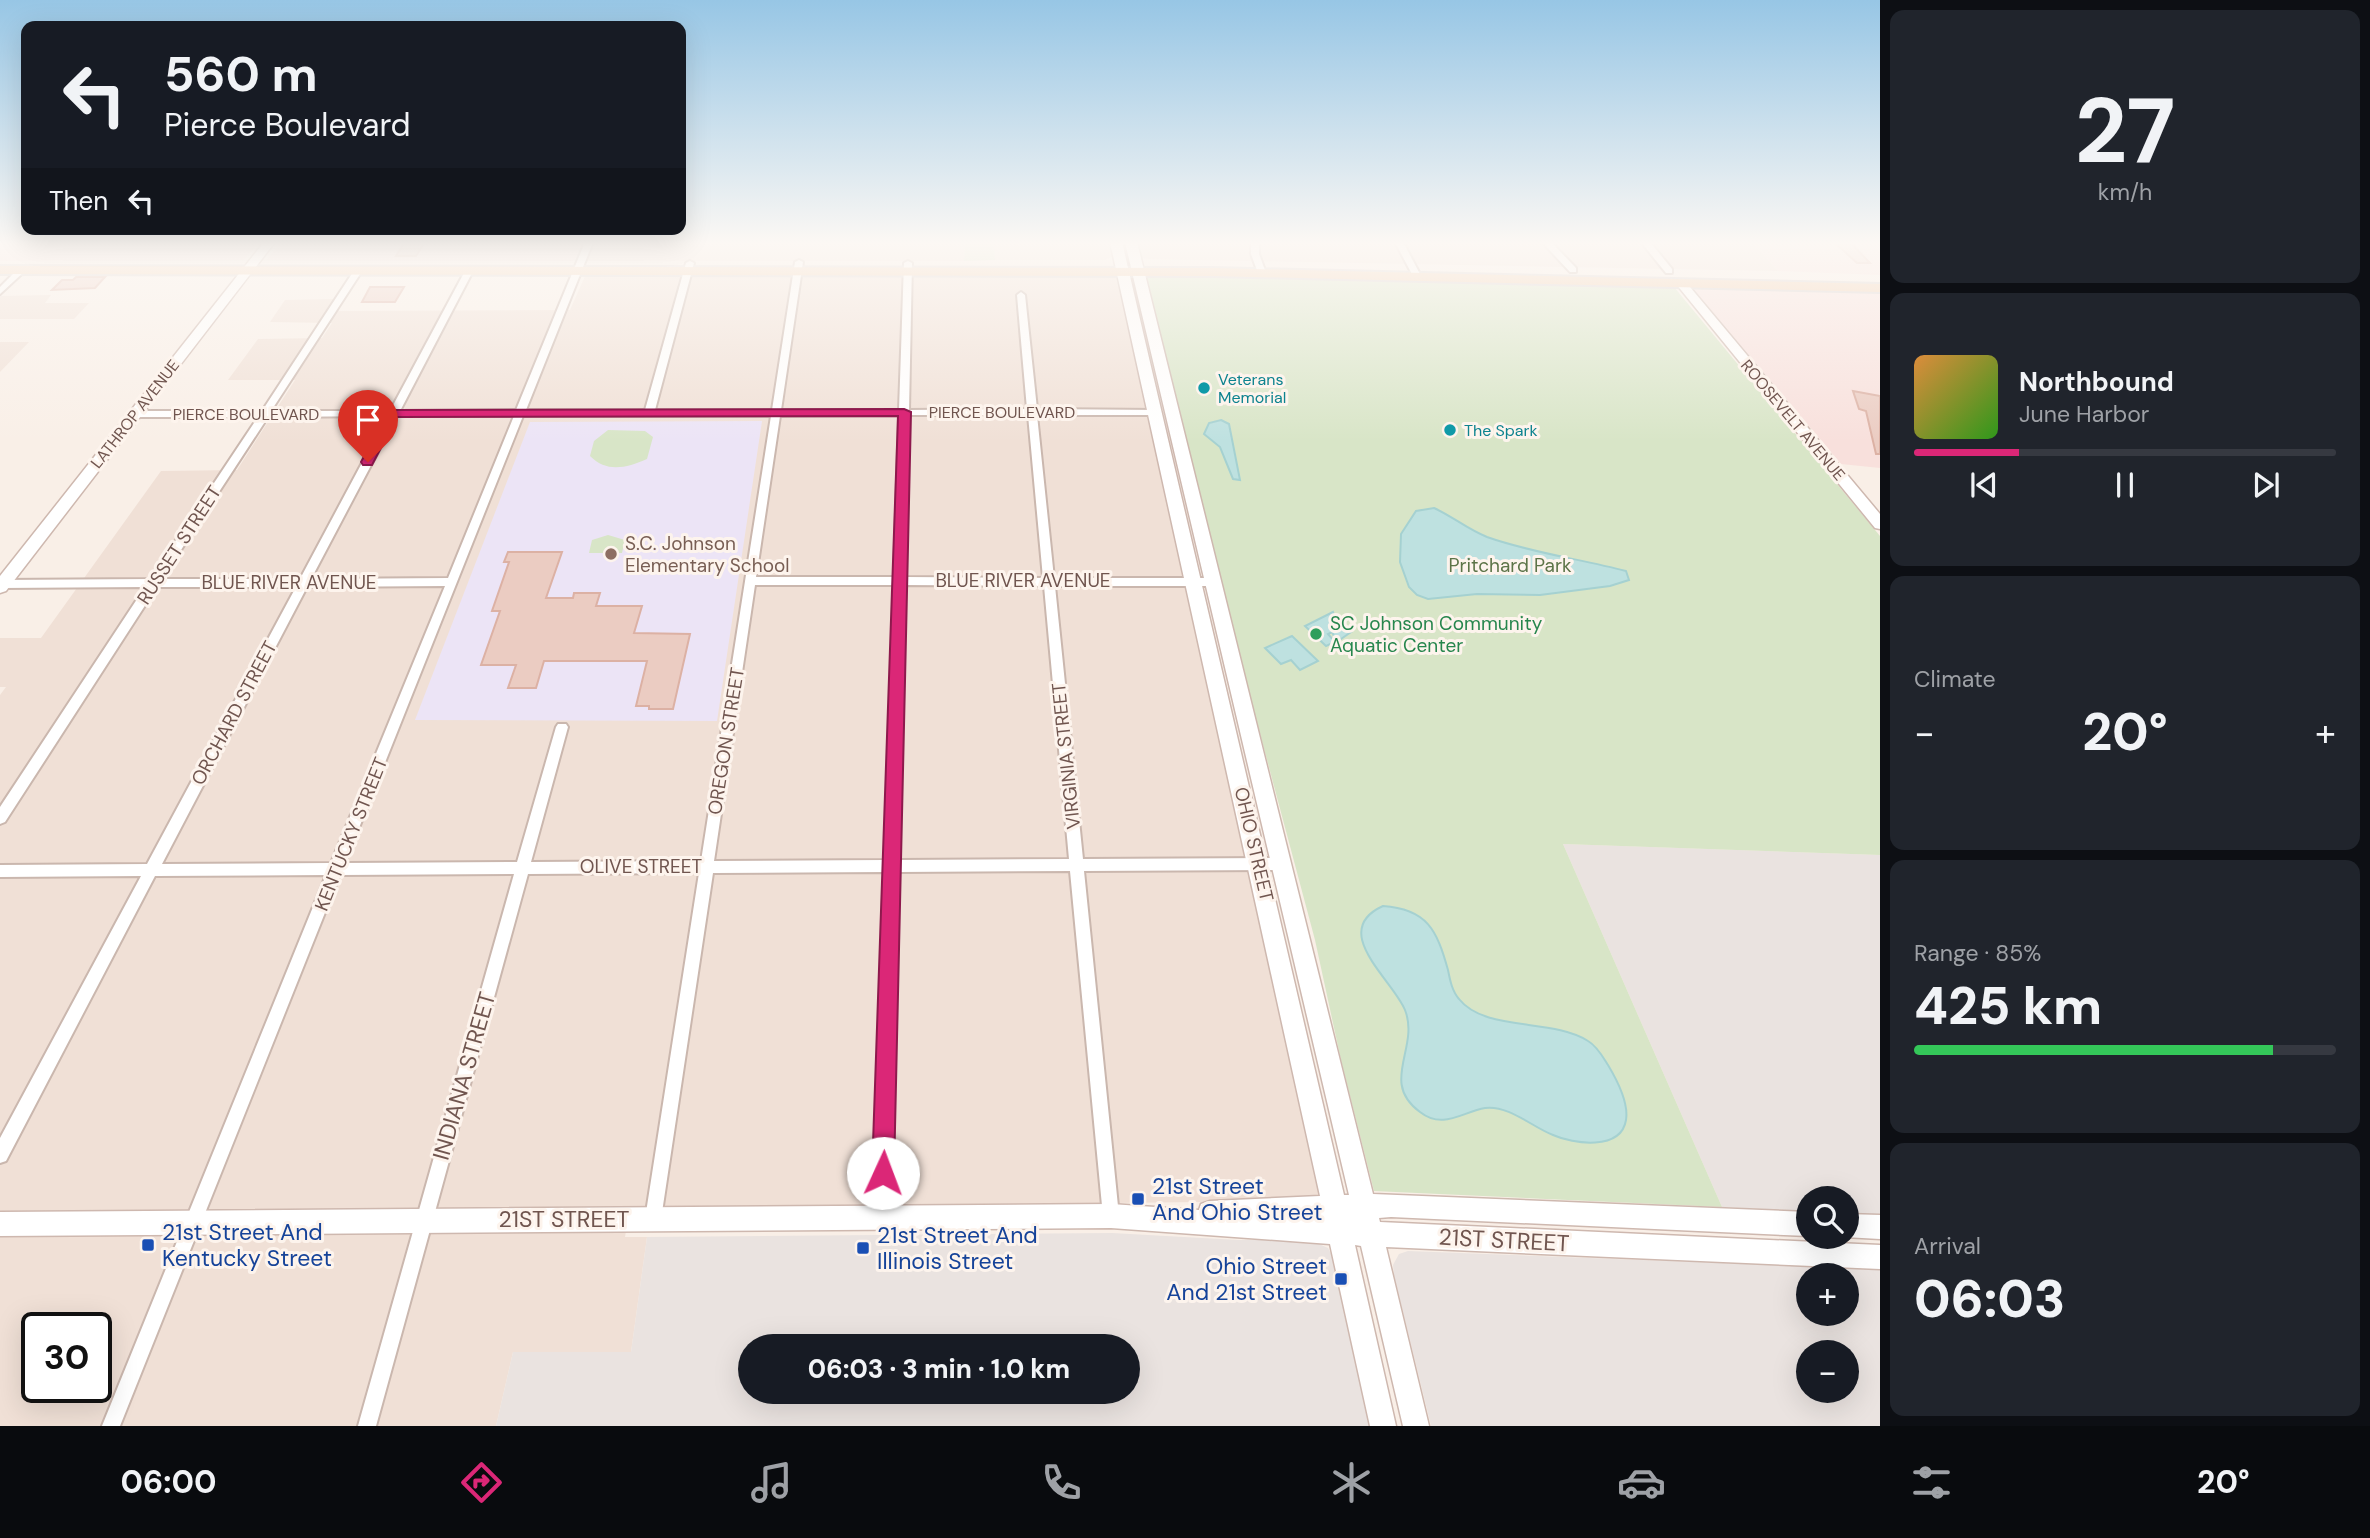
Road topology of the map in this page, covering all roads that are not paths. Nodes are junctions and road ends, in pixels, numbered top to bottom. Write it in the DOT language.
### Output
graph roads {
  1 [pos="218,309"];
  2 [pos="334,309"];
  3 [pos="449,309"];
  4 [pos="563,309"];
  5 [pos="678,309"];
  6 [pos="793,309"];
  7 [pos="907,309"];
  8 [pos="1022,309"];
  9 [pos="1136,309"];
  10 [pos="1138,309"];
  11 [pos="1702,309"];
  12 [pos="904,412"];
  13 [pos="1032,412"];
  14 [pos="1155,412"];
  15 [pos="521,413"];
  16 [pos="649,413"];
  17 [pos="777,413"];
  18 [pos="135,414"];
  19 [pos="265,414"];
  20 [pos="393,414"];
  21 [pos="1880,524"];
  22 [pos="751,580"];
  23 [pos="900,580"];
  24 [pos="1048,580"];
  25 [pos="1202,581"];
  26 [pos="304,582"];
  27 [pos="453,582"];
  28 [pos="154,583"];
  29 [pos="1,585"];
  30 [pos="562,727"];
  31 [pos="0,818"];
  32 [pos="1076,864"];
  33 [pos="1283,864"];
  34 [pos="892,865"];
  35 [pos="1259,865"];
  36 [pos="707,866"];
  37 [pos="523,867"];
  38 [pos="337,868"];
  39 [pos="151,869"];
  40 [pos="0,870"];
  41 [pos="0,1155"];
  42 [pos="1363,1206"];
  43 [pos="882,1217"];
  44 [pos="1120,1217"];
  45 [pos="653,1219"];
  46 [pos="1337,1219"];
  47 [pos="423,1220"];
  48 [pos="194,1222"];
  49 [pos="1796,1223"];
  50 [pos="0,1224"];
  51 [pos="1859,1226"];
  52 [pos="1880,1227"];
  53 [pos="1369,1234"];
  54 [pos="1880,1257"];
  55 [pos="111,1426"];
  56 [pos="367,1426"];
  57 [pos="1383,1426"];
  58 [pos="1416,1426"];
  1 -- 18 [label="street, LATHROP AVENUE"];
  2 -- 19 [label="street, RUSSET STREET"];
  3 -- 20 [label="street, ORCHARD STREET"];
  4 -- 15 [label="street, KENTUCKY STREET"];
  5 -- 16 [label="street"];
  6 -- 17 [label="street, OREGON STREET"];
  7 -- 12 [label="street"];
  8 -- 13 [label="street, VIRGINIA STREET"];
  9 -- 14 [label="street, OHIO STREET"];
  10 -- 25 [label="street, OHIO STREET"];
  11 -- 21 [label="street, ROOSEVELT AVENUE"];
  12 -- 13 [label="street, PIERCE BOULEVARD"];
  12 -- 17 [label="street, PIERCE BOULEVARD"];
  12 -- 23 [label="street"];
  13 -- 14 [label="street, PIERCE BOULEVARD"];
  13 -- 24 [label="street, VIRGINIA STREET"];
  14 -- 25 [label="street, OHIO STREET"];
  15 -- 16 [label="street, PIERCE BOULEVARD"];
  15 -- 20 [label="street, PIERCE BOULEVARD"];
  15 -- 27 [label="street, KENTUCKY STREET"];
  16 -- 17 [label="street, PIERCE BOULEVARD"];
  17 -- 22 [label="street, OREGON STREET"];
  18 -- 19 [label="street, PIERCE BOULEVARD"];
  18 -- 29 [label="street, LATHROP AVENUE"];
  19 -- 20 [label="street, PIERCE BOULEVARD"];
  19 -- 28 [label="street, RUSSET STREET"];
  20 -- 26 [label="street, ORCHARD STREET"];
  22 -- 23 [label="street, BLUE RIVER AVENUE"];
  22 -- 36 [label="street, OREGON STREET"];
  23 -- 24 [label="street, BLUE RIVER AVENUE"];
  23 -- 34 [label="street"];
  24 -- 25 [label="street, BLUE RIVER AVENUE"];
  24 -- 32 [label="street, VIRGINIA STREET"];
  25 -- 33 [label="street, OHIO STREET"];
  25 -- 35 [label="street, OHIO STREET"];
  26 -- 27 [label="street, BLUE RIVER AVENUE"];
  26 -- 28 [label="street, BLUE RIVER AVENUE"];
  26 -- 39 [label="street, ORCHARD STREET"];
  27 -- 38 [label="street, KENTUCKY STREET"];
  28 -- 29 [label="street, BLUE RIVER AVENUE"];
  28 -- 31 [label="street, RUSSET STREET"];
  30 -- 37 [label="street, INDIANA STREET"];
  32 -- 34 [label="street, OLIVE STREET"];
  32 -- 35 [label="street, OLIVE STREET"];
  32 -- 44 [label="street, VIRGINIA STREET"];
  33 -- 35 [label="street, OLIVE STREET"];
  33 -- 42 [label="street, OHIO STREET"];
  34 -- 36 [label="street, OLIVE STREET"];
  34 -- 43 [label="street"];
  35 -- 46 [label="street, OHIO STREET"];
  36 -- 37 [label="street, OLIVE STREET"];
  36 -- 45 [label="street, OREGON STREET"];
  37 -- 38 [label="street, OLIVE STREET"];
  37 -- 47 [label="street, INDIANA STREET"];
  38 -- 39 [label="street, OLIVE STREET"];
  38 -- 48 [label="street, KENTUCKY STREET"];
  39 -- 40 [label="street, OLIVE STREET"];
  39 -- 41 [label="street, ORCHARD STREET"];
  42 -- 46 [label="street, 21ST STREET"];
  42 -- 49 [label="street, 21ST STREET"];
  42 -- 53 [label="street, OHIO STREET"];
  43 -- 44 [label="street, 21ST STREET"];
  43 -- 45 [label="street, 21ST STREET"];
  44 -- 46 [label="street, 21ST STREET"];
  45 -- 47 [label="street, 21ST STREET"];
  46 -- 53 [label="street, 21ST STREET"];
  46 -- 57 [label="street, OHIO STREET"];
  47 -- 48 [label="street, 21ST STREET"];
  47 -- 56 [label="street, INDIANA STREET"];
  48 -- 50 [label="street, 21ST STREET"];
  48 -- 55 [label="street, KENTUCKY STREET"];
  51 -- 52 [label="street"];
  53 -- 54 [label="street, 21ST STREET"];
  53 -- 58 [label="street, OHIO STREET"];
}
